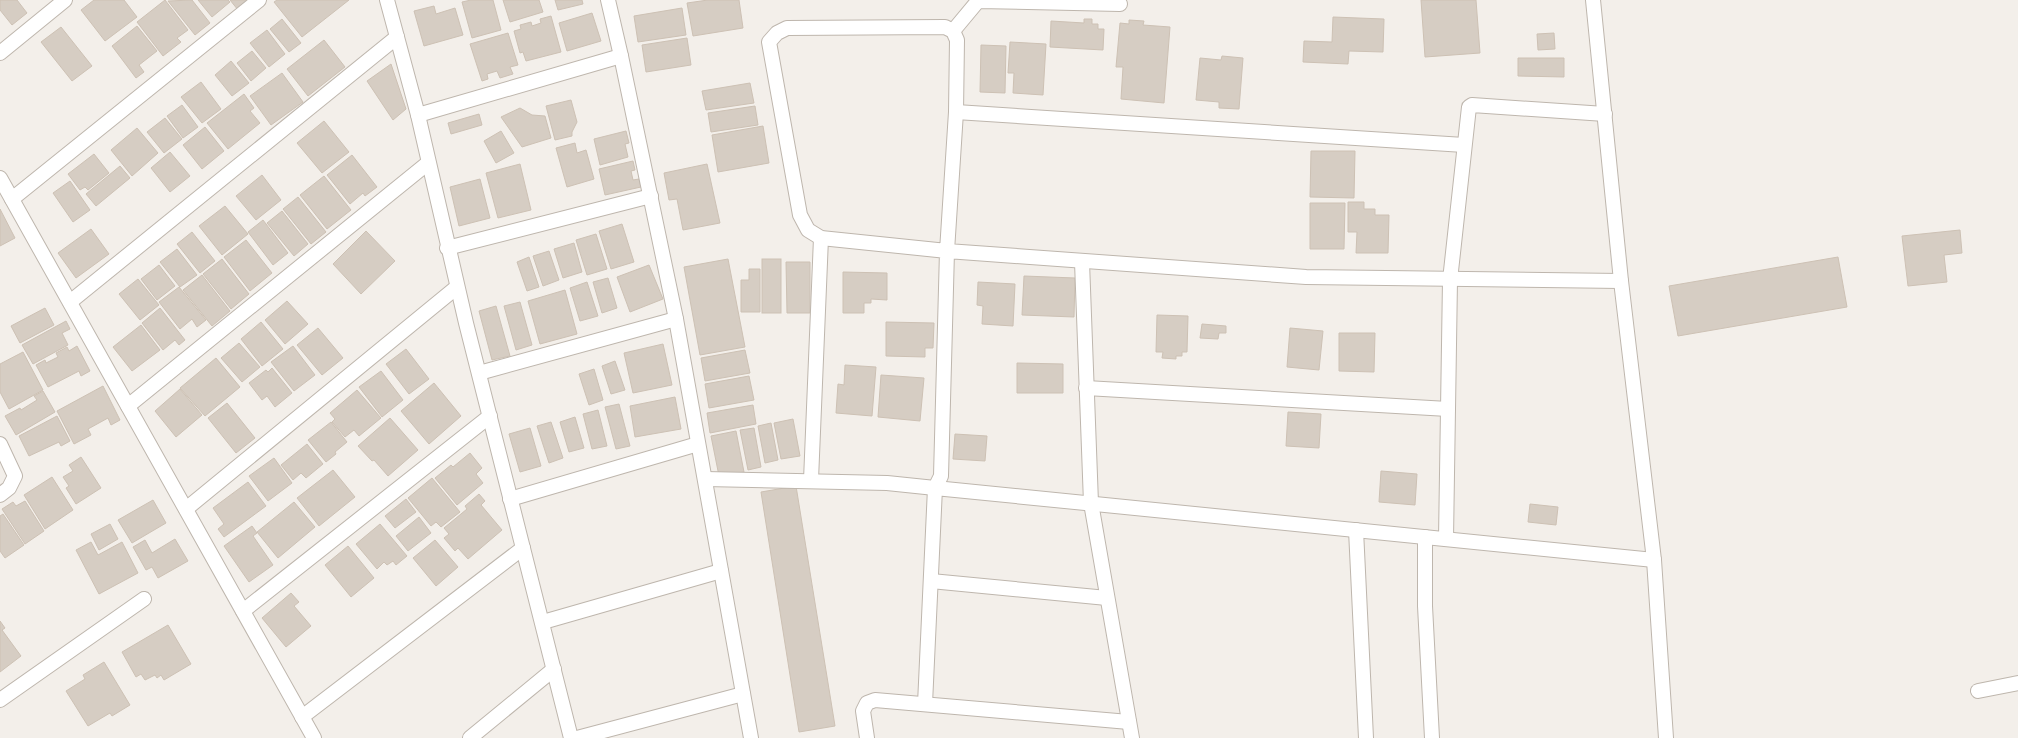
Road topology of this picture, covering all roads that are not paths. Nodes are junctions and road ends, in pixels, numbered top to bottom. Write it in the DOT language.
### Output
graph roads {
  1 [pos="65,0"];
  2 [pos="259,0"];
  3 [pos="608,0"];
  4 [pos="1593,0"];
  5 [pos="391,1"];
  6 [pos="1120,4"];
  7 [pos="953,31"];
  8 [pos="397,37"];
  9 [pos="0,53"];
  10 [pos="621,56"];
  11 [pos="956,112"];
  12 [pos="1605,114"];
  13 [pos="418,115"];
  14 [pos="1464,145"];
  15 [pos="428,163"];
  16 [pos="0,178"];
  17 [pos="651,196"];
  18 [pos="12,199"];
  19 [pos="820,238"];
  20 [pos="447,248"];
  21 [pos="947,251"];
  22 [pos="1082,262"];
  23 [pos="1450,280"];
  24 [pos="1621,281"];
  25 [pos="457,287"];
  26 [pos="70,302"];
  27 [pos="676,319"];
  28 [pos="479,373"];
  29 [pos="1086,388"];
  30 [pos="128,406"];
  31 [pos="1448,409"];
  32 [pos="490,416"];
  33 [pos="0,444"];
  34 [pos="698,444"];
  35 [pos="705,478"];
  36 [pos="811,480"];
  37 [pos="935,488"];
  38 [pos="0,495"];
  39 [pos="510,499"];
  40 [pos="1091,504"];
  41 [pos="186,508"];
  42 [pos="1356,530"];
  43 [pos="1425,537"];
  44 [pos="1446,539"];
  45 [pos="523,548"];
  46 [pos="1654,560"];
  47 [pos="721,571"];
  48 [pos="931,581"];
  49 [pos="1107,598"];
  50 [pos="144,599"];
  51 [pos="243,611"];
  52 [pos="543,622"];
  53 [pos="554,669"];
  54 [pos="2018,683"];
  55 [pos="1978,692"];
  56 [pos="743,694"];
  57 [pos="0,700"];
  58 [pos="925,704"];
  59 [pos="302,717"];
  60 [pos="1129,722"];
  61 [pos="314,738"];
  62 [pos="470,738"];
  63 [pos="572,738"];
  64 [pos="577,738"];
  65 [pos="751,738"];
  66 [pos="868,738"];
  67 [pos="1132,738"];
  68 [pos="1366,738"];
  69 [pos="1432,738"];
  70 [pos="1666,738"];
  1 -- 9 [label="street"];
  2 -- 18 [label="street"];
  3 -- 10 [label="street"];
  4 -- 12 [label="street"];
  5 -- 8 [label="street"];
  6 -- 7 [label="street"];
  7 -- 11 [label="street"];
  7 -- 19 [label="street"];
  8 -- 13 [label="street"];
  8 -- 26 [label="street"];
  10 -- 13 [label="street"];
  10 -- 17 [label="street"];
  11 -- 14 [label="street"];
  11 -- 21 [label="street"];
  12 -- 14 [label="street"];
  12 -- 24 [label="street"];
  13 -- 15 [label="street"];
  14 -- 23 [label="street"];
  15 -- 20 [label="street"];
  15 -- 30 [label="street"];
  16 -- 18 [label="street"];
  17 -- 20 [label="street"];
  17 -- 27 [label="street"];
  18 -- 26 [label="street"];
  19 -- 21 [label="street"];
  19 -- 36 [label="street"];
  20 -- 25 [label="street"];
  21 -- 22 [label="street"];
  21 -- 37 [label="street"];
  22 -- 23 [label="street"];
  22 -- 29 [label="street"];
  23 -- 24 [label="street"];
  23 -- 31 [label="street"];
  24 -- 46 [label="street"];
  25 -- 28 [label="street"];
  25 -- 41 [label="street"];
  26 -- 30 [label="street"];
  27 -- 28 [label="street"];
  27 -- 34 [label="street"];
  28 -- 32 [label="street"];
  29 -- 31 [label="street"];
  29 -- 40 [label="street"];
  30 -- 41 [label="street"];
  31 -- 44 [label="street"];
  32 -- 39 [label="street"];
  32 -- 51 [label="street"];
  33 -- 38 [label="street"];
  34 -- 35 [label="street"];
  34 -- 39 [label="street"];
  35 -- 36 [label="street"];
  35 -- 47 [label="street"];
  36 -- 37 [label="street"];
  37 -- 40 [label="street"];
  37 -- 48 [label="street"];
  39 -- 45 [label="street"];
  40 -- 42 [label="street"];
  40 -- 49 [label="street"];
  41 -- 51 [label="street"];
  42 -- 43 [label="street"];
  42 -- 68 [label="street"];
  43 -- 44 [label="street"];
  43 -- 69 [label="street"];
  44 -- 46 [label="street"];
  45 -- 52 [label="street"];
  45 -- 59 [label="street"];
  46 -- 70 [label="street"];
  47 -- 52 [label="street"];
  47 -- 56 [label="street"];
  48 -- 49 [label="street"];
  48 -- 58 [label="street"];
  49 -- 60 [label="street"];
  50 -- 57 [label="street"];
  51 -- 59 [label="street"];
  52 -- 53 [label="street"];
  53 -- 62 [label="street"];
  53 -- 63 [label="street"];
  54 -- 55 [label="street"];
  56 -- 64 [label="street"];
  56 -- 65 [label="street"];
  58 -- 60 [label="street"];
  58 -- 66 [label="street"];
  59 -- 61 [label="street"];
  60 -- 67 [label="street"];
}
